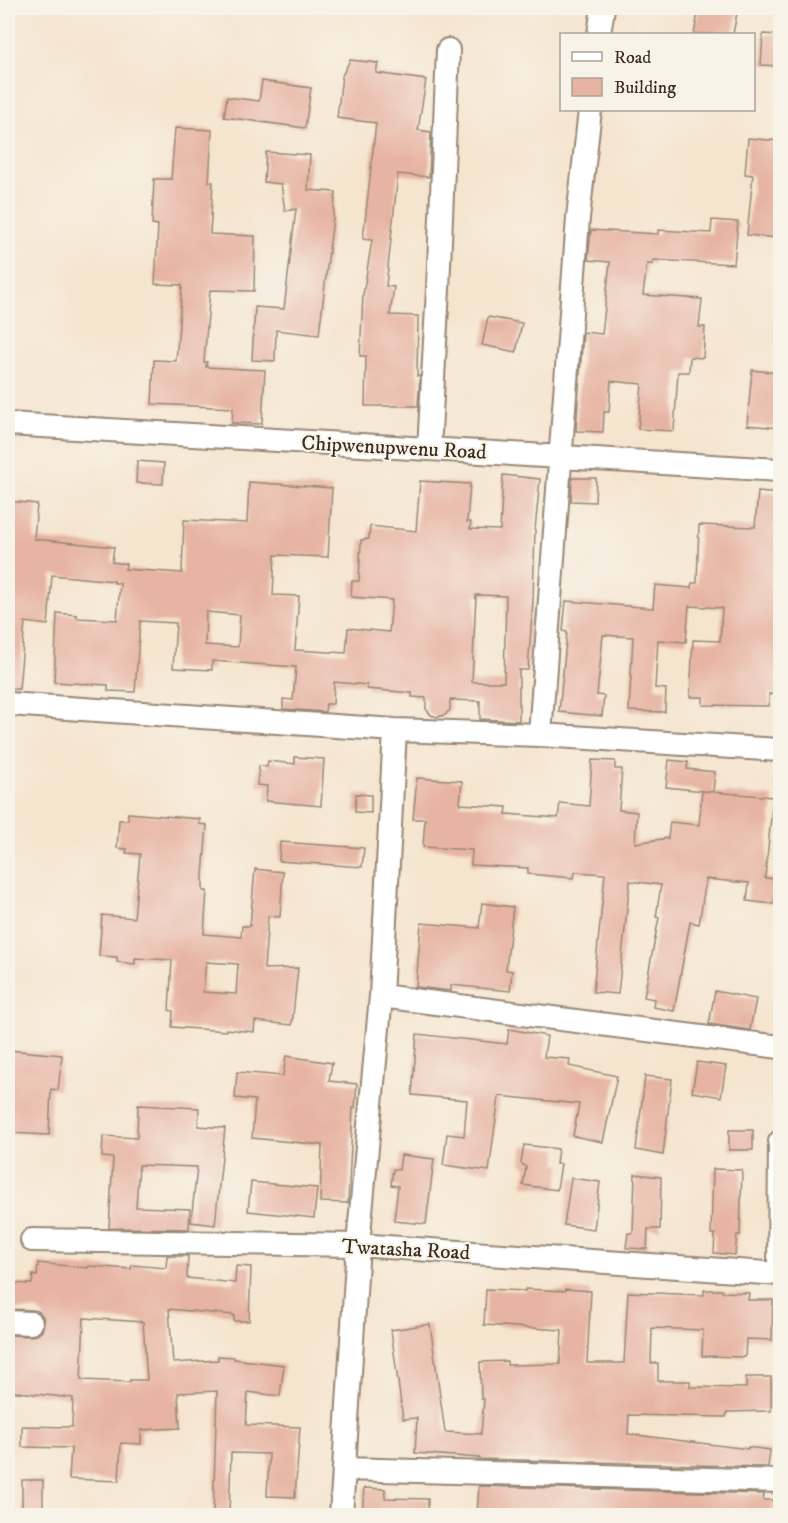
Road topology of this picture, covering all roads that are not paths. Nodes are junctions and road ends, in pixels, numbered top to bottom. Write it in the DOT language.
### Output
graph roads {
  1 [pos="603,8"];
  2 [pos="599,33"];
  3 [pos="448,50"];
  4 [pos="590,111"];
  5 [pos="8,424"];
  6 [pos="429,449"];
  7 [pos="560,457"];
  8 [pos="780,470"];
  9 [pos="8,704"];
  10 [pos="395,730"];
  11 [pos="540,735"];
  12 [pos="780,750"];
  13 [pos="381,996"];
  14 [pos="780,1047"];
  15 [pos="780,1142"];
  16 [pos="32,1240"];
  17 [pos="358,1245"];
  18 [pos="780,1274"];
  19 [pos="8,1322"];
  20 [pos="31,1323"];
  21 [pos="345,1469"];
  22 [pos="780,1481"];
  23 [pos="341,1515"];
  1 -- 2 [label="street"];
  3 -- 6 [label="street"];
  4 -- 7 [label="street"];
  5 -- 6 [label="street, Chipwenupwenu Road"];
  6 -- 7 [label="street, Chipwenupwenu Road"];
  7 -- 8 [label="street, Chipwenupwenu Road"];
  7 -- 11 [label="street"];
  9 -- 10 [label="street"];
  10 -- 11 [label="street"];
  10 -- 13 [label="street"];
  11 -- 12 [label="street"];
  13 -- 14 [label="street"];
  13 -- 17 [label="street"];
  15 -- 18 [label="street"];
  16 -- 17 [label="street, Twatasha Road"];
  17 -- 18 [label="street, Twatasha Road"];
  17 -- 21 [label="street"];
  19 -- 20 [label="street"];
  21 -- 22 [label="street"];
  21 -- 23 [label="street"];
}
